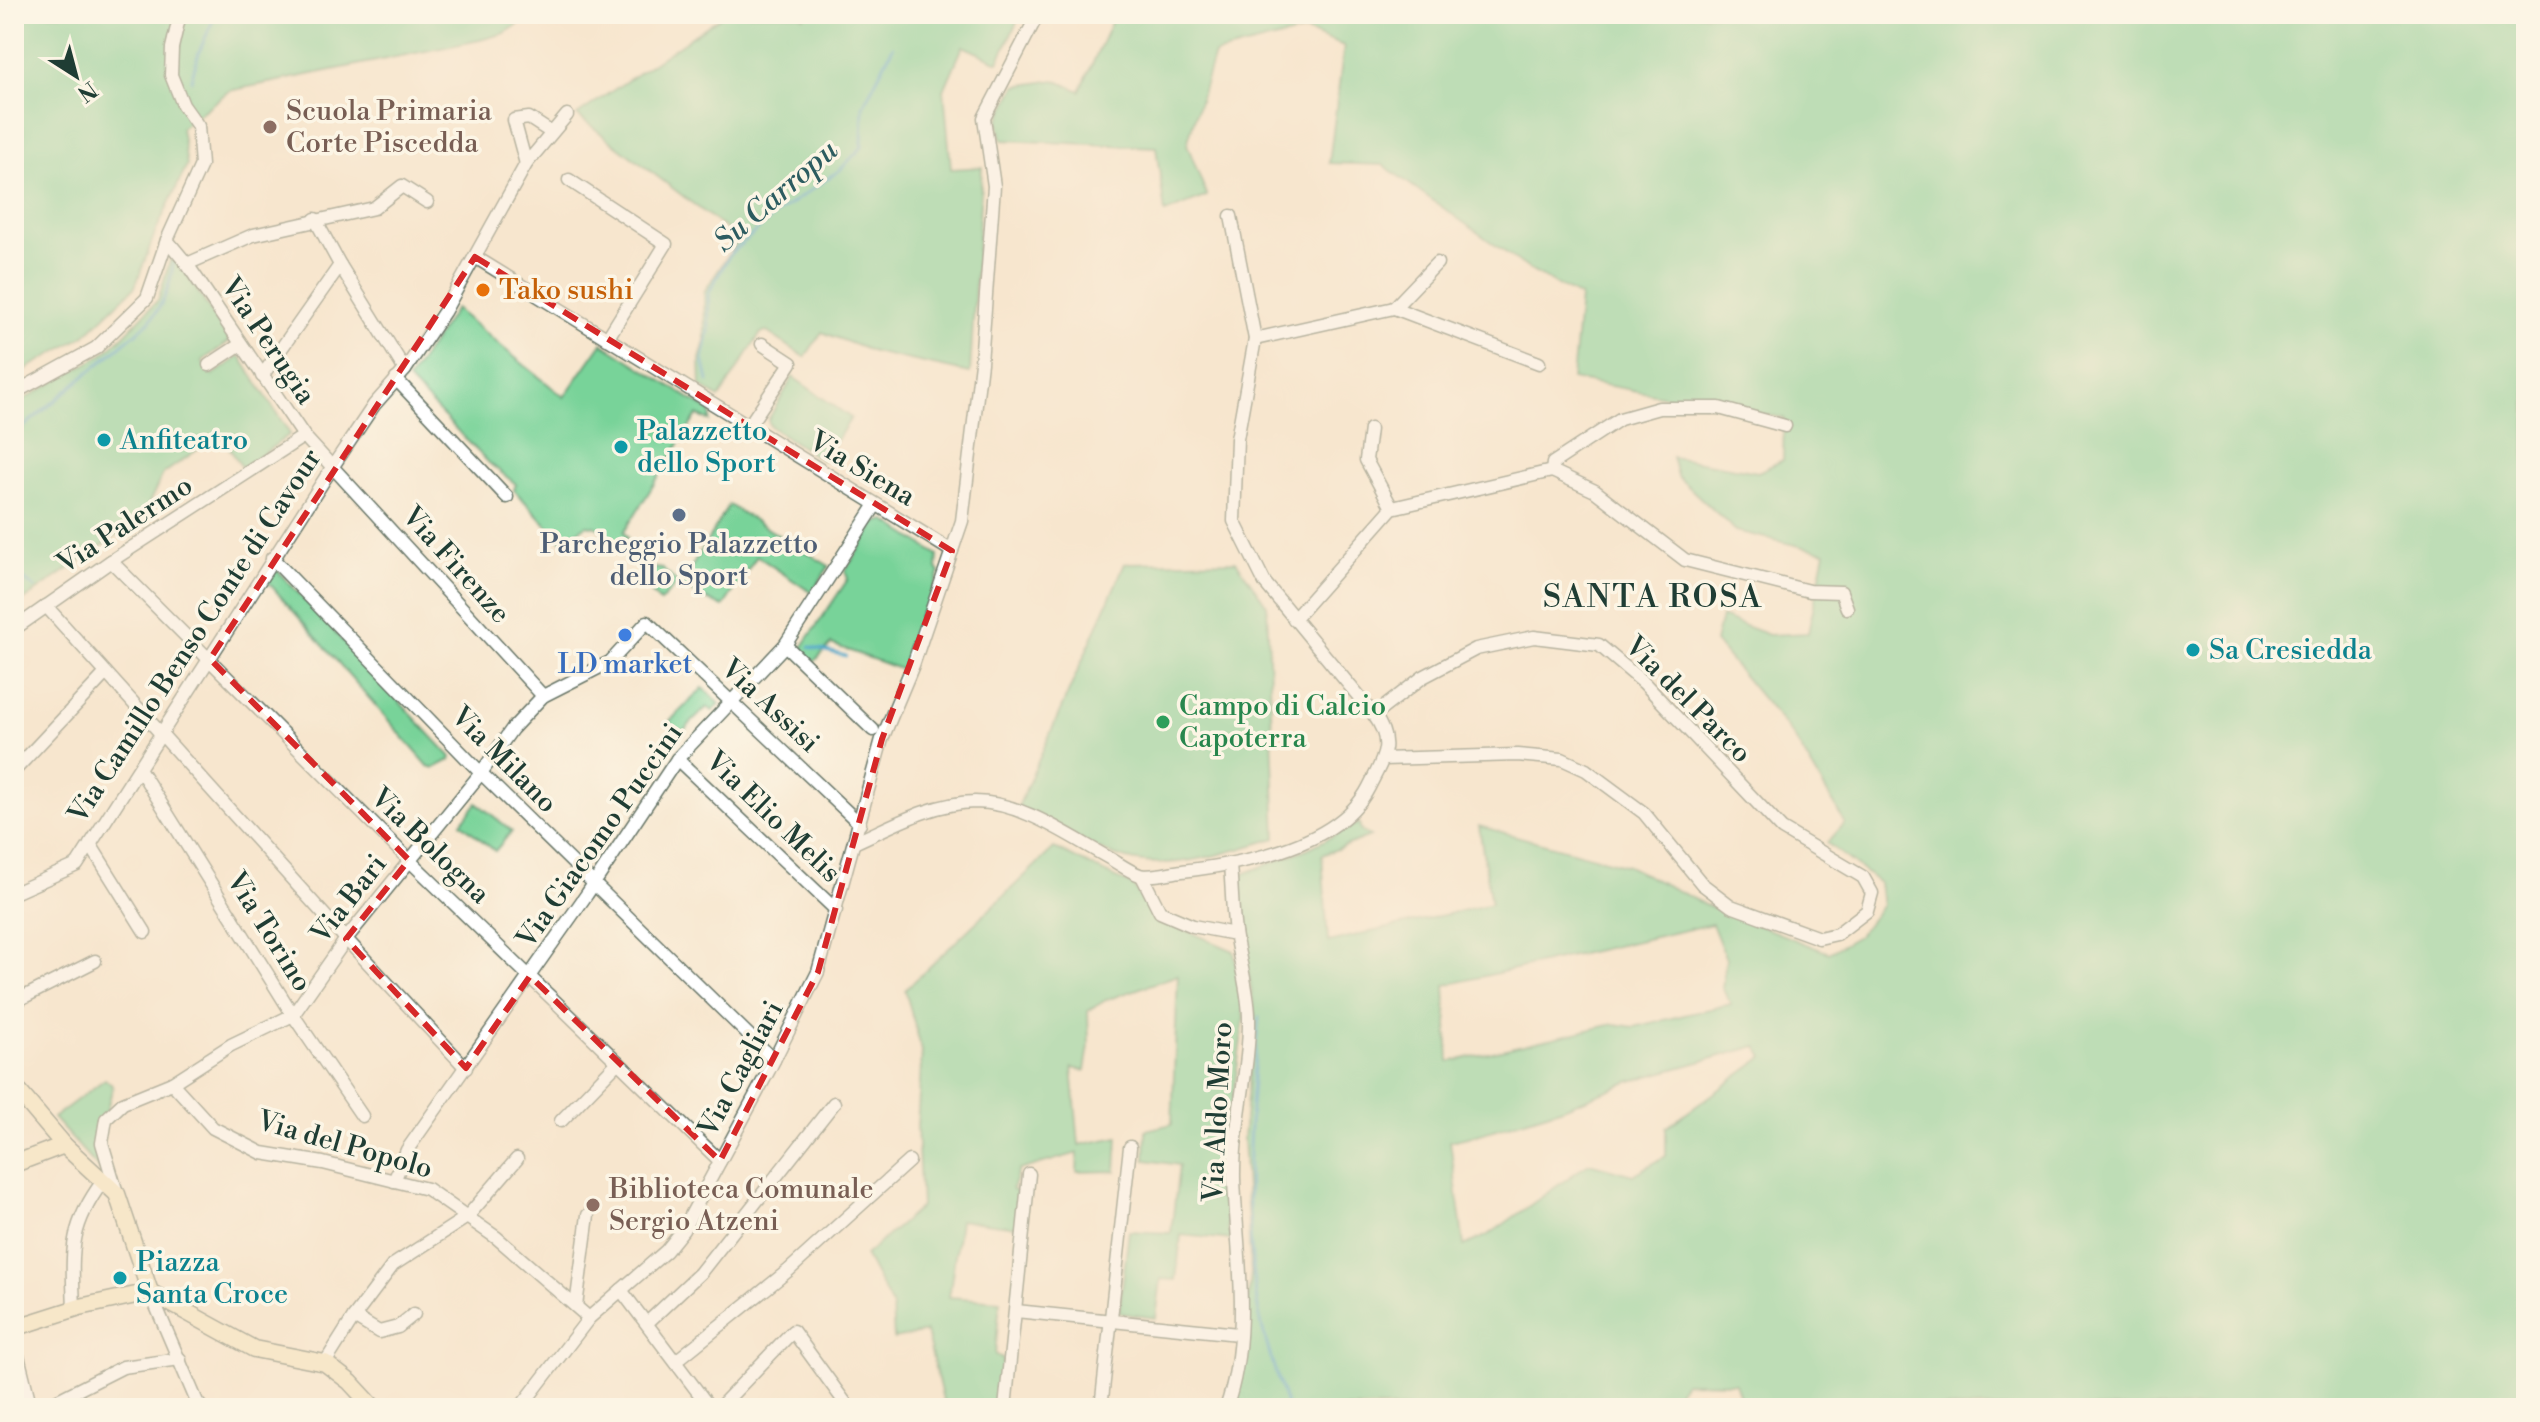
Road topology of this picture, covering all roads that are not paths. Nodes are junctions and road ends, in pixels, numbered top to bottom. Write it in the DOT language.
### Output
graph roads {
  1 [pos="180,14"];
  2 [pos="1038,14"];
  3 [pos="567,115"];
  4 [pos="552,133"];
  5 [pos="526,164"];
  6 [pos="569,180"];
  7 [pos="427,202"];
  8 [pos="1231,216"];
  9 [pos="315,219"];
  10 [pos="167,240"];
  11 [pos="475,257"];
  12 [pos="1437,263"];
  13 [pos="187,264"];
  14 [pos="340,265"];
  15 [pos="1394,308"];
  16 [pos="607,339"];
  17 [pos="1255,339"];
  18 [pos="241,344"];
  19 [pos="762,344"];
  20 [pos="1539,363"];
  21 [pos="209,365"];
  22 [pos="401,374"];
  23 [pos="262,376"];
  24 [pos="14,393"];
  25 [pos="1785,426"];
  26 [pos="748,427"];
  27 [pos="1370,429"];
  28 [pos="304,436"];
  29 [pos="333,466"];
  30 [pos="1552,471"];
  31 [pos="507,497"];
  32 [pos="875,506"];
  33 [pos="1392,508"];
  34 [pos="952,551"];
  35 [pos="272,558"];
  36 [pos="111,561"];
  37 [pos="46,606"];
  38 [pos="1847,608"];
  39 [pos="1294,619"];
  40 [pos="647,622"];
  41 [pos="14,629"];
  42 [pos="785,645"];
  43 [pos="210,659"];
  44 [pos="106,673"];
  45 [pos="543,696"];
  46 [pos="731,702"];
  47 [pos="1374,715"];
  48 [pos="161,734"];
  49 [pos="878,735"];
  50 [pos="677,759"];
  51 [pos="1383,759"];
  52 [pos="140,770"];
  53 [pos="14,771"];
  54 [pos="481,773"];
  55 [pos="860,824"];
  56 [pos="856,842"];
  57 [pos="90,844"];
  58 [pos="409,860"];
  59 [pos="1230,865"];
  60 [pos="1142,876"];
  61 [pos="594,883"];
  62 [pos="14,893"];
  63 [pos="836,910"];
  64 [pos="145,932"];
  65 [pos="1235,934"];
  66 [pos="346,939"];
  67 [pos="95,961"];
  68 [pos="530,976"];
  69 [pos="14,1002"];
  70 [pos="293,1015"];
  71 [pos="774,1060"];
  72 [pos="618,1062"];
  73 [pos="466,1068"];
  74 [pos="172,1083"];
  75 [pos="14,1086"];
  76 [pos="834,1103"];
  77 [pos="362,1116"];
  78 [pos="561,1121"];
  79 [pos="64,1145"];
  80 [pos="1130,1147"];
  81 [pos="517,1159"];
  82 [pos="720,1161"];
  83 [pos="909,1161"];
  84 [pos="402,1163"];
  85 [pos="14,1164"];
  86 [pos="1029,1174"];
  87 [pos="103,1181"];
  88 [pos="394,1181"];
  89 [pos="420,1187"];
  90 [pos="117,1194"];
  91 [pos="588,1215"];
  92 [pos="467,1217"];
  93 [pos="621,1290"];
  94 [pos="150,1292"];
  95 [pos="576,1306"];
  96 [pos="74,1309"];
  97 [pos="1016,1311"];
  98 [pos="414,1314"];
  99 [pos="354,1317"];
  100 [pos="589,1318"];
  101 [pos="1112,1321"];
  102 [pos="647,1323"];
  103 [pos="14,1328"];
  104 [pos="1238,1334"];
  105 [pos="14,1340"];
  106 [pos="180,1359"];
  107 [pos="676,1361"];
  108 [pos="325,1363"];
  109 [pos="198,1406"];
  110 [pos="31,1408"];
  111 [pos="42,1408"];
  112 [pos="374,1408"];
  113 [pos="520,1408"];
  114 [pos="710,1408"];
  115 [pos="719,1408"];
  116 [pos="849,1408"];
  117 [pos="1005,1408"];
  118 [pos="1101,1408"];
  119 [pos="1226,1408"];
  1 -- 10 [label="street"];
  2 -- 34 [label="street, Via Cagliari"];
  3 -- 4 [label="street, Via Camillo Benso Conte di Cavour"];
  4 -- 5 [label="street, Via Camillo Benso Conte di Cavour"];
  4 -- 5 [label="street"];
  5 -- 11 [label="street, Via Camillo Benso Conte di Cavour"];
  6 -- 16 [label="street"];
  7 -- 9 [label="street"];
  8 -- 17 [label="street"];
  9 -- 13 [label="street"];
  9 -- 14 [label="street"];
  10 -- 13 [label="street, Via Perugia"];
  10 -- 24 [label="street"];
  11 -- 16 [label="street, Via Siena"];
  11 -- 22 [label="street, Via Camillo Benso Conte di Cavour"];
  12 -- 15 [label="street"];
  13 -- 18 [label="street, Via Perugia"];
  14 -- 22 [label="street"];
  14 -- 23 [label="street"];
  15 -- 17 [label="street"];
  15 -- 20 [label="street"];
  16 -- 26 [label="street, Via Siena"];
  17 -- 39 [label="street"];
  18 -- 21 [label="street"];
  18 -- 23 [label="street, Via Perugia"];
  19 -- 26 [label="street"];
  22 -- 29 [label="street, Via Camillo Benso Conte di Cavour"];
  22 -- 31 [label="street"];
  23 -- 28 [label="street, Via Perugia"];
  25 -- 30 [label="street"];
  26 -- 32 [label="street, Via Siena"];
  27 -- 33 [label="street"];
  28 -- 29 [label="street, Via Perugia"];
  28 -- 36 [label="street, Via Palermo"];
  29 -- 35 [label="street, Via Camillo Benso Conte di Cavour"];
  29 -- 45 [label="street, Via Firenze"];
  30 -- 33 [label="street"];
  30 -- 38 [label="street"];
  32 -- 34 [label="street, Via Siena"];
  32 -- 42 [label="street, Via Giacomo Puccini"];
  33 -- 39 [label="street"];
  34 -- 49 [label="street, Via Cagliari"];
  35 -- 43 [label="street, Via Camillo Benso Conte di Cavour"];
  35 -- 54 [label="street, Via Milano"];
  36 -- 37 [label="street, Via Palermo"];
  36 -- 43 [label="street, Via Bologna"];
  37 -- 41 [label="street, Via Palermo"];
  37 -- 44 [label="street"];
  39 -- 47 [label="street"];
  40 -- 45 [label="street, Via Bari"];
  40 -- 46 [label="street, Via Assisi"];
  42 -- 46 [label="street, Via Giacomo Puccini"];
  42 -- 49 [label="street"];
  43 -- 48 [label="street, Via Camillo Benso Conte di Cavour"];
  43 -- 58 [label="street, Via Bologna"];
  44 -- 48 [label="street"];
  44 -- 53 [label="street"];
  45 -- 54 [label="street, Via Bari"];
  46 -- 50 [label="street, Via Giacomo Puccini"];
  46 -- 55 [label="street, Via Assisi"];
  47 -- 51 [label="street"];
  47 -- 51 [label="street, Via del Parco"];
  48 -- 52 [label="street, Via Camillo Benso Conte di Cavour"];
  48 -- 66 [label="street"];
  49 -- 55 [label="street, Via Cagliari"];
  50 -- 61 [label="street, Via Giacomo Puccini"];
  50 -- 63 [label="street, Via Elio Melis"];
  51 -- 59 [label="street"];
  52 -- 57 [label="street, Via Camillo Benso Conte di Cavour"];
  52 -- 70 [label="street, Via Torino"];
  54 -- 58 [label="street, Via Bari"];
  54 -- 61 [label="street, Via Milano"];
  55 -- 56 [label="street, Via Cagliari"];
  56 -- 60 [label="street"];
  56 -- 63 [label="street, Via Cagliari"];
  57 -- 62 [label="street, Via Camillo Benso Conte di Cavour"];
  57 -- 64 [label="street"];
  58 -- 66 [label="street, Via Bari"];
  58 -- 68 [label="street, Via Bologna"];
  59 -- 60 [label="street"];
  59 -- 65 [label="street, Via Aldo Moro"];
  60 -- 65 [label="street"];
  61 -- 68 [label="street, Via Giacomo Puccini"];
  61 -- 71 [label="street, Via Milano"];
  63 -- 71 [label="street, Via Cagliari"];
  65 -- 104 [label="street, Via Aldo Moro"];
  66 -- 70 [label="street, Via Bari"];
  66 -- 73 [label="street"];
  67 -- 69 [label="street"];
  68 -- 72 [label="street, Via Bologna"];
  68 -- 73 [label="street, Via Giacomo Puccini"];
  70 -- 74 [label="street, Via Bari"];
  70 -- 77 [label="street, Via Torino"];
  71 -- 82 [label="street, Via Cagliari"];
  72 -- 78 [label="street"];
  72 -- 82 [label="street, Via Bologna"];
  73 -- 84 [label="street, Via Giacomo Puccini"];
  74 -- 88 [label="street, Via del Popolo"];
  74 -- 90 [label="street"];
  75 -- 79 [label="street"];
  76 -- 102 [label="street"];
  79 -- 85 [label="street"];
  79 -- 87 [label="street"];
  80 -- 101 [label="street"];
  81 -- 92 [label="street"];
  82 -- 93 [label="street, Via Cagliari"];
  83 -- 107 [label="street"];
  84 -- 88 [label="street, Via Giacomo Puccini"];
  84 -- 89 [label="street"];
  86 -- 97 [label="street"];
  87 -- 90 [label="street"];
  87 -- 96 [label="street"];
  88 -- 89 [label="street, Via del Popolo"];
  89 -- 92 [label="street, Via del Popolo"];
  90 -- 94 [label="street"];
  91 -- 95 [label="street"];
  92 -- 95 [label="street, Via del Popolo"];
  92 -- 99 [label="street"];
  93 -- 100 [label="street, Via Cagliari"];
  93 -- 102 [label="street"];
  94 -- 96 [label="street"];
  94 -- 106 [label="street"];
  94 -- 108 [label="street"];
  95 -- 100 [label="street, Via del Popolo"];
  96 -- 103 [label="street"];
  97 -- 101 [label="street"];
  97 -- 117 [label="street"];
  98 -- 99 [label="street"];
  99 -- 108 [label="street"];
  100 -- 113 [label="street, Via Cagliari"];
  101 -- 104 [label="street"];
  101 -- 118 [label="street"];
  102 -- 107 [label="street"];
  104 -- 119 [label="street, Via Aldo Moro"];
  105 -- 110 [label="street"];
  106 -- 109 [label="street"];
  106 -- 111 [label="street"];
  107 -- 114 [label="street"];
  108 -- 112 [label="street"];
  115 -- 116 [label="street"];
}
